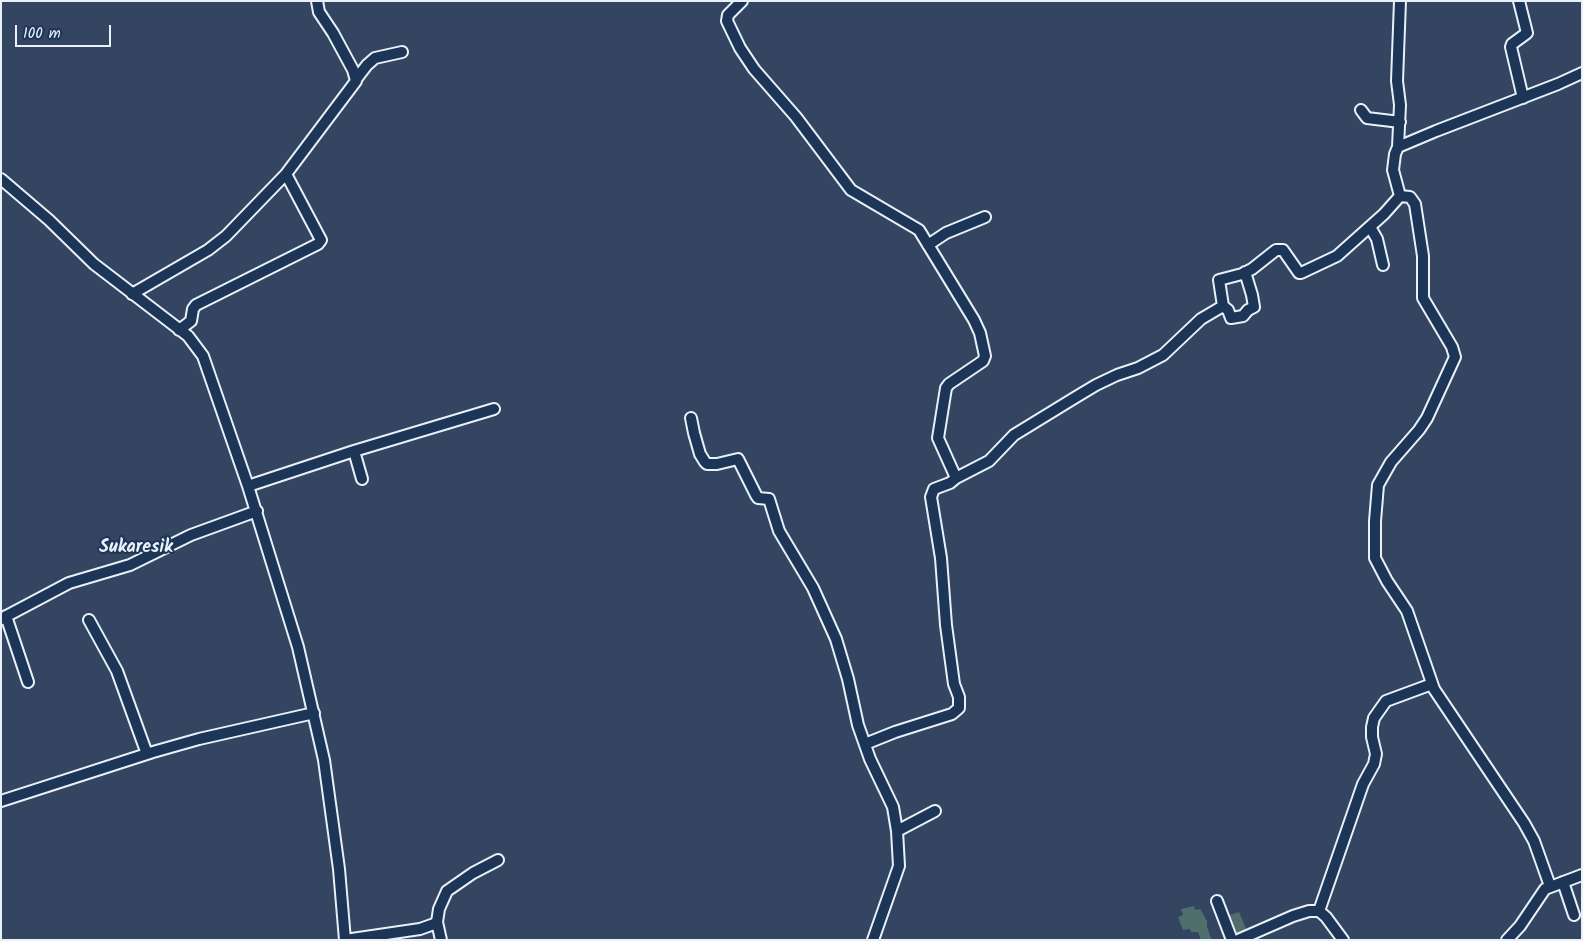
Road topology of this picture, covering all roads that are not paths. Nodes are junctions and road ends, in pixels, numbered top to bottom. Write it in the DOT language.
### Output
graph roads {
  1 [pos="317,1"];
  2 [pos="742,1"];
  3 [pos="1400,1"];
  4 [pos="1519,1"];
  5 [pos="402,52"];
  6 [pos="1582,73"];
  7 [pos="357,78"];
  8 [pos="1523,98"];
  9 [pos="1361,110"];
  10 [pos="1400,122"];
  11 [pos="1398,147"];
  12 [pos="286,174"];
  13 [pos="1,178"];
  14 [pos="1400,196"];
  15 [pos="985,217"];
  16 [pos="1370,227"];
  17 [pos="928,245"];
  18 [pos="1383,265"];
  19 [pos="1245,272"];
  20 [pos="132,294"];
  21 [pos="1222,306"];
  22 [pos="179,330"];
  23 [pos="494,409"];
  24 [pos="691,418"];
  25 [pos="354,451"];
  26 [pos="956,478"];
  27 [pos="362,479"];
  28 [pos="248,486"];
  29 [pos="257,511"];
  30 [pos="4,618"];
  31 [pos="89,620"];
  32 [pos="28,682"];
  33 [pos="1432,684"];
  34 [pos="314,713"];
  35 [pos="865,744"];
  36 [pos="147,754"];
  37 [pos="1,801"];
  38 [pos="936,811"];
  39 [pos="897,831"];
  40 [pos="498,860"];
  41 [pos="1582,875"];
  42 [pos="1563,882"];
  43 [pos="1550,886"];
  44 [pos="1217,900"];
  45 [pos="1318,911"];
  46 [pos="1574,915"];
  47 [pos="437,922"];
  48 [pos="441,940"];
  49 [pos="873,940"];
  50 [pos="1232,940"];
  51 [pos="1238,940"];
  52 [pos="1343,940"];
  53 [pos="1507,940"];
  1 -- 7 [label="street"];
  2 -- 17 [label="street"];
  3 -- 10 [label="street"];
  4 -- 8 [label="street"];
  5 -- 7 [label="street"];
  6 -- 8 [label="street"];
  7 -- 12 [label="street"];
  8 -- 11 [label="street"];
  9 -- 10 [label="street"];
  10 -- 11 [label="street"];
  11 -- 14 [label="street"];
  12 -- 20 [label="street"];
  12 -- 22 [label="street"];
  13 -- 20 [label="street"];
  14 -- 16 [label="street"];
  14 -- 33 [label="street"];
  15 -- 17 [label="street"];
  16 -- 18 [label="street"];
  16 -- 19 [label="street"];
  17 -- 26 [label="street"];
  19 -- 21 [label="street"];
  19 -- 21 [label="street"];
  20 -- 22 [label="street"];
  21 -- 26 [label="street"];
  22 -- 28 [label="street"];
  23 -- 25 [label="street"];
  24 -- 35 [label="street"];
  25 -- 27 [label="street"];
  25 -- 28 [label="street"];
  26 -- 35 [label="street"];
  28 -- 29 [label="street"];
  29 -- 30 [label="street"];
  29 -- 34 [label="street"];
  30 -- 32 [label="street"];
  31 -- 36 [label="street"];
  33 -- 43 [label="street"];
  33 -- 45 [label="street"];
  34 -- 36 [label="street"];
  34 -- 47 [label="street"];
  35 -- 39 [label="street"];
  36 -- 37 [label="street"];
  38 -- 39 [label="street"];
  39 -- 49 [label="street"];
  40 -- 47 [label="street"];
  41 -- 42 [label="street"];
  42 -- 43 [label="street"];
  42 -- 46 [label="street"];
  43 -- 53 [label="street"];
  44 -- 50 [label="street"];
  45 -- 51 [label="street"];
  45 -- 52 [label="street"];
  47 -- 48 [label="street"];
}
